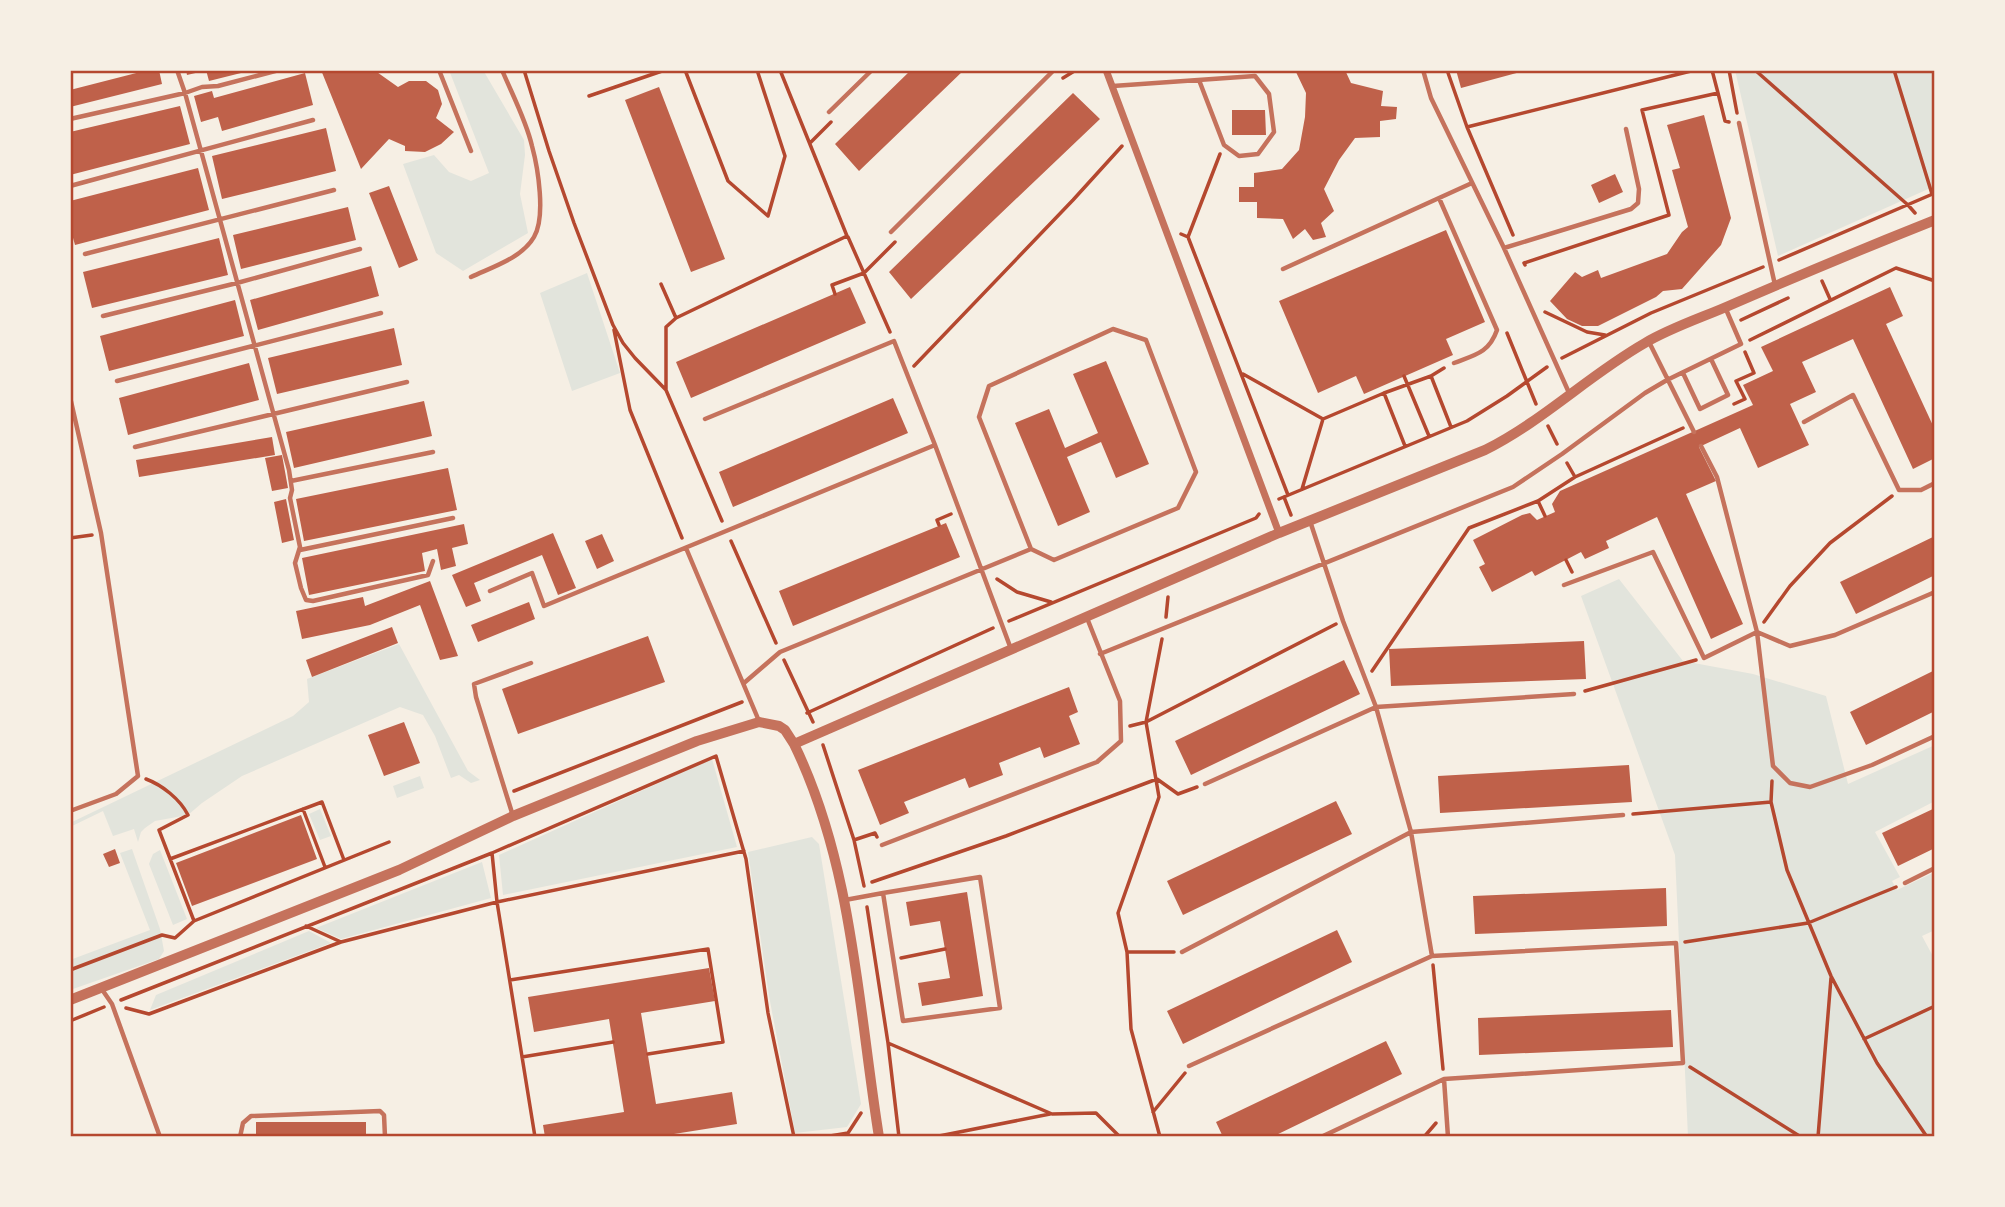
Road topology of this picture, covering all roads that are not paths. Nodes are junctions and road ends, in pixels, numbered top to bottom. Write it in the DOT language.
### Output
graph roads {
  1 [pos="177,70"];
  2 [pos="279,70"];
  3 [pos="439,70"];
  4 [pos="502,70"];
  5 [pos="872,70"];
  6 [pos="1054,70"];
  7 [pos="1106,70"];
  8 [pos="1423,70"];
  9 [pos="1199,80"];
  10 [pos="1112,86"];
  11 [pos="185,93"];
  12 [pos="829,112"];
  13 [pos="70,119"];
  14 [pos="313,120"];
  15 [pos="1739,123"];
  16 [pos="1626,130"];
  17 [pos="200,150"];
  18 [pos="471,151"];
  19 [pos="1472,183"];
  20 [pos="70,186"];
  21 [pos="334,190"];
  22 [pos="1439,198"];
  23 [pos="220,220"];
  24 [pos="1935,220"];
  25 [pos="891,232"];
  26 [pos="1504,248"];
  27 [pos="360,249"];
  28 [pos="85,254"];
  29 [pos="1283,269"];
  30 [pos="471,277"];
  31 [pos="237,283"];
  32 [pos="1775,286"];
  33 [pos="1725,307"];
  34 [pos="381,313"];
  35 [pos="103,316"];
  36 [pos="1648,341"];
  37 [pos="254,346"];
  38 [pos="1711,359"];
  39 [pos="1454,363"];
  40 [pos="1683,373"];
  41 [pos="1667,380"];
  42 [pos="117,381"];
  43 [pos="407,382"];
  44 [pos="1570,396"];
  45 [pos="70,397"];
  46 [pos="273,413"];
  47 [pos="705,419"];
  48 [pos="1804,422"];
  49 [pos="1694,432"];
  50 [pos="935,445"];
  51 [pos="1701,446"];
  52 [pos="135,447"];
  53 [pos="433,452"];
  54 [pos="291,481"];
  55 [pos="1935,483"];
  56 [pos="453,518"];
  57 [pos="1310,521"];
  58 [pos="1279,533"];
  59 [pos="686,548"];
  60 [pos="1031,549"];
  61 [pos="299,550"];
  62 [pos="433,561"];
  63 [pos="1325,562"];
  64 [pos="981,569"];
  65 [pos="1564,585"];
  66 [pos="490,591"];
  67 [pos="1935,592"];
  68 [pos="1086,617"];
  69 [pos="1757,632"];
  70 [pos="1011,650"];
  71 [pos="1100,654"];
  72 [pos="531,663"];
  73 [pos="744,683"];
  74 [pos="1574,694"];
  75 [pos="1376,707"];
  76 [pos="759,722"];
  77 [pos="1935,736"];
  78 [pos="794,744"];
  79 [pos="1205,784"];
  80 [pos="70,810"];
  81 [pos="1623,815"];
  82 [pos="513,817"];
  83 [pos="1411,832"];
  84 [pos="882,845"];
  85 [pos="1935,868"];
  86 [pos="1905,883"];
  87 [pos="883,893"];
  88 [pos="844,900"];
  89 [pos="1182,952"];
  90 [pos="1432,956"];
  91 [pos="101,988"];
  92 [pos="70,1000"];
  93 [pos="1189,1066"];
  94 [pos="1444,1079"];
  95 [pos="875,1135"];
  96 [pos="160,1137"];
  97 [pos="240,1137"];
  98 [pos="385,1137"];
  99 [pos="1321,1137"];
  100 [pos="1448,1137"];
  1 -- 11 [label="lane"];
  2 -- 11 [label="lane"];
  3 -- 18 [label="lane"];
  4 -- 30 [label="lane"];
  5 -- 12 [label="lane"];
  6 -- 25 [label="lane"];
  7 -- 10 [label="street"];
  8 -- 19 [label="lane"];
  9 -- 9 [label="lane"];
  9 -- 10 [label="lane"];
  10 -- 58 [label="street"];
  11 -- 13 [label="lane"];
  11 -- 17 [label="lane"];
  14 -- 17 [label="lane"];
  15 -- 32 [label="lane"];
  16 -- 26 [label="lane"];
  17 -- 20 [label="lane"];
  17 -- 23 [label="lane"];
  19 -- 22 [label="lane"];
  19 -- 26 [label="lane"];
  21 -- 23 [label="lane"];
  22 -- 29 [label="lane"];
  22 -- 39 [label="lane"];
  23 -- 28 [label="lane"];
  23 -- 31 [label="lane"];
  24 -- 32 [label="street"];
  26 -- 44 [label="lane"];
  27 -- 31 [label="lane"];
  31 -- 35 [label="lane"];
  31 -- 37 [label="lane"];
  32 -- 33 [label="street"];
  33 -- 36 [label="street"];
  33 -- 38 [label="lane"];
  34 -- 37 [label="lane"];
  36 -- 41 [label="lane"];
  36 -- 44 [label="street"];
  37 -- 42 [label="lane"];
  37 -- 46 [label="lane"];
  38 -- 40 [label="lane"];
  38 -- 40 [label="lane"];
  40 -- 41 [label="lane"];
  41 -- 49 [label="lane"];
  41 -- 63 [label="lane"];
  43 -- 46 [label="lane"];
  44 -- 57 [label="street"];
  45 -- 80 [label="lane"];
  46 -- 52 [label="lane"];
  46 -- 54 [label="lane"];
  47 -- 50 [label="lane"];
  48 -- 55 [label="lane"];
  50 -- 59 [label="lane"];
  50 -- 64 [label="lane"];
  51 -- 69 [label="lane"];
  53 -- 54 [label="lane"];
  54 -- 61 [label="lane"];
  56 -- 61 [label="lane"];
  57 -- 58 [label="street"];
  57 -- 63 [label="lane"];
  58 -- 68 [label="street"];
  59 -- 66 [label="lane"];
  59 -- 73 [label="lane"];
  60 -- 60 [label="lane"];
  60 -- 64 [label="lane"];
  61 -- 62 [label="lane"];
  63 -- 71 [label="lane"];
  63 -- 75 [label="lane"];
  64 -- 70 [label="lane"];
  64 -- 73 [label="lane"];
  65 -- 69 [label="lane"];
  67 -- 69 [label="lane"];
  68 -- 70 [label="street"];
  68 -- 71 [label="lane"];
  69 -- 77 [label="lane"];
  70 -- 78 [label="street"];
  71 -- 84 [label="lane"];
  72 -- 82 [label="lane"];
  73 -- 76 [label="lane"];
  74 -- 75 [label="lane"];
  75 -- 79 [label="lane"];
  75 -- 83 [label="lane"];
  76 -- 78 [label="street"];
  76 -- 82 [label="street"];
  78 -- 88 [label="street"];
  81 -- 83 [label="lane"];
  82 -- 91 [label="street"];
  83 -- 89 [label="lane"];
  83 -- 90 [label="lane"];
  85 -- 86 [label="lane"];
  87 -- 87 [label="lane"];
  87 -- 88 [label="lane"];
  88 -- 95 [label="street"];
  90 -- 93 [label="lane"];
  90 -- 94 [label="lane"];
  91 -- 92 [label="street"];
  91 -- 96 [label="lane"];
  94 -- 99 [label="lane"];
  94 -- 100 [label="lane"];
  97 -- 98 [label="lane"];
}
